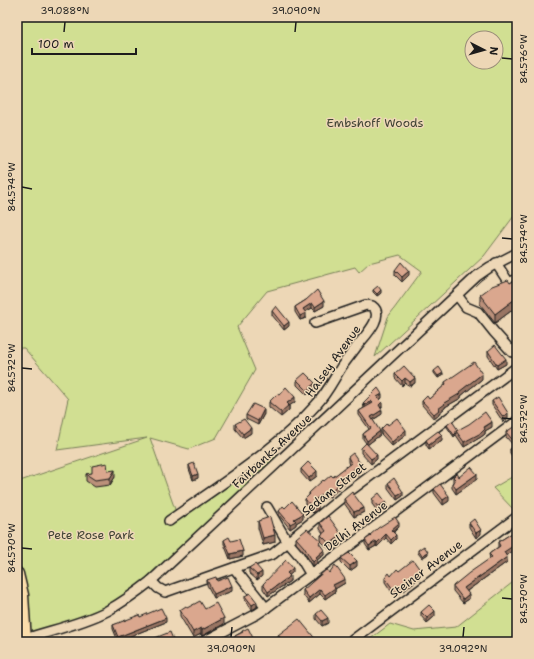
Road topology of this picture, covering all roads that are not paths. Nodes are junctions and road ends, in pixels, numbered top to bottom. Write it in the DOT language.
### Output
graph roads {
  1 [pos="517,253"];
  2 [pos="496,263"];
  3 [pos="517,279"];
  4 [pos="457,295"];
  5 [pos="315,323"];
  6 [pos="517,347"];
  7 [pos="517,367"];
  8 [pos="517,421"];
  9 [pos="271,447"];
  10 [pos="281,459"];
  11 [pos="267,507"];
  12 [pos="517,517"];
  13 [pos="169,521"];
  14 [pos="287,541"];
  15 [pos="234,568"];
  16 [pos="17,574"];
  17 [pos="311,574"];
  18 [pos="151,581"];
  19 [pos="266,608"];
  20 [pos="25,640"];
  21 [pos="203,642"];
  22 [pos="350,642"];
  1 -- 2 [label="street, Fairbanks Avenue"];
  2 -- 3 [label="street"];
  2 -- 4 [label="street, Fairbanks Avenue"];
  4 -- 6 [label="street"];
  4 -- 10 [label="street, Fairbanks Avenue"];
  5 -- 9 [label="street, Halsey Avenue"];
  7 -- 14 [label="street, Sedam Street"];
  8 -- 17 [label="street, Delhi Avenue"];
  9 -- 10 [label="street"];
  9 -- 13 [label="street, Halsey Avenue"];
  10 -- 18 [label="street, Fairbanks Avenue"];
  11 -- 14 [label="street"];
  12 -- 22 [label="street, Steiner Avenue"];
  14 -- 15 [label="street, Sedam Street"];
  14 -- 17 [label="street"];
  15 -- 18 [label="street, Sedam Street"];
  15 -- 19 [label="street"];
  16 -- 20 [label="main road"];
  17 -- 19 [label="street, Delhi Avenue"];
  18 -- 20 [label="street, Fairbanks Avenue"];
  19 -- 21 [label="street, Delhi Avenue"];
}
